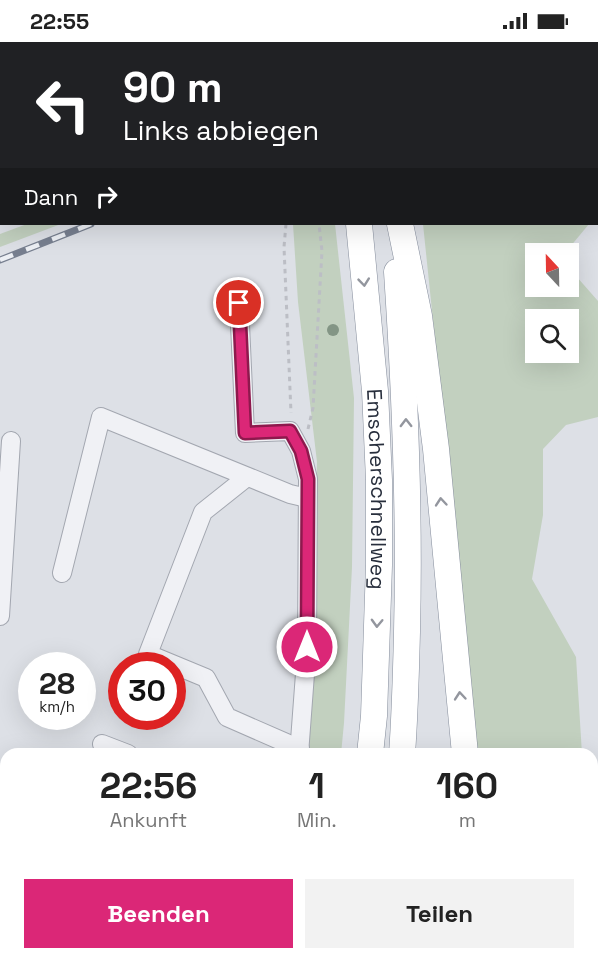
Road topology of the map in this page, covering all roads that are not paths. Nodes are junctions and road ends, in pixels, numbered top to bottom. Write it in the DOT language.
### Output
graph roads {
  1 [pos="359,225"];
  2 [pos="393,225"];
  3 [pos="400,225"];
  4 [pos="239,303"];
  5 [pos="12,441"];
  6 [pos="247,477"];
  7 [pos="307,498"];
  8 [pos="62,573"];
  9 [pos="0,616"];
  10 [pos="102,744"];
  11 [pos="112,748"];
  12 [pos="292,748"];
  13 [pos="300,748"];
  14 [pos="371,748"];
  15 [pos="403,748"];
  16 [pos="464,748"];
  1 -- 14 [label="highway, Emscherschnellweg, one-way"];
  15 -- 2 [label="highway, Emscherschnellweg, one-way"];
  16 -- 3 [label="highway, one-way"];
  4 -- 7 [label="street"];
  5 -- 9 [label="street"];
  6 -- 7 [label="street"];
  6 -- 8 [label="street"];
  6 -- 12 [label="street"];
  7 -- 13 [label="street"];
  10 -- 11 [label="street"];
}
